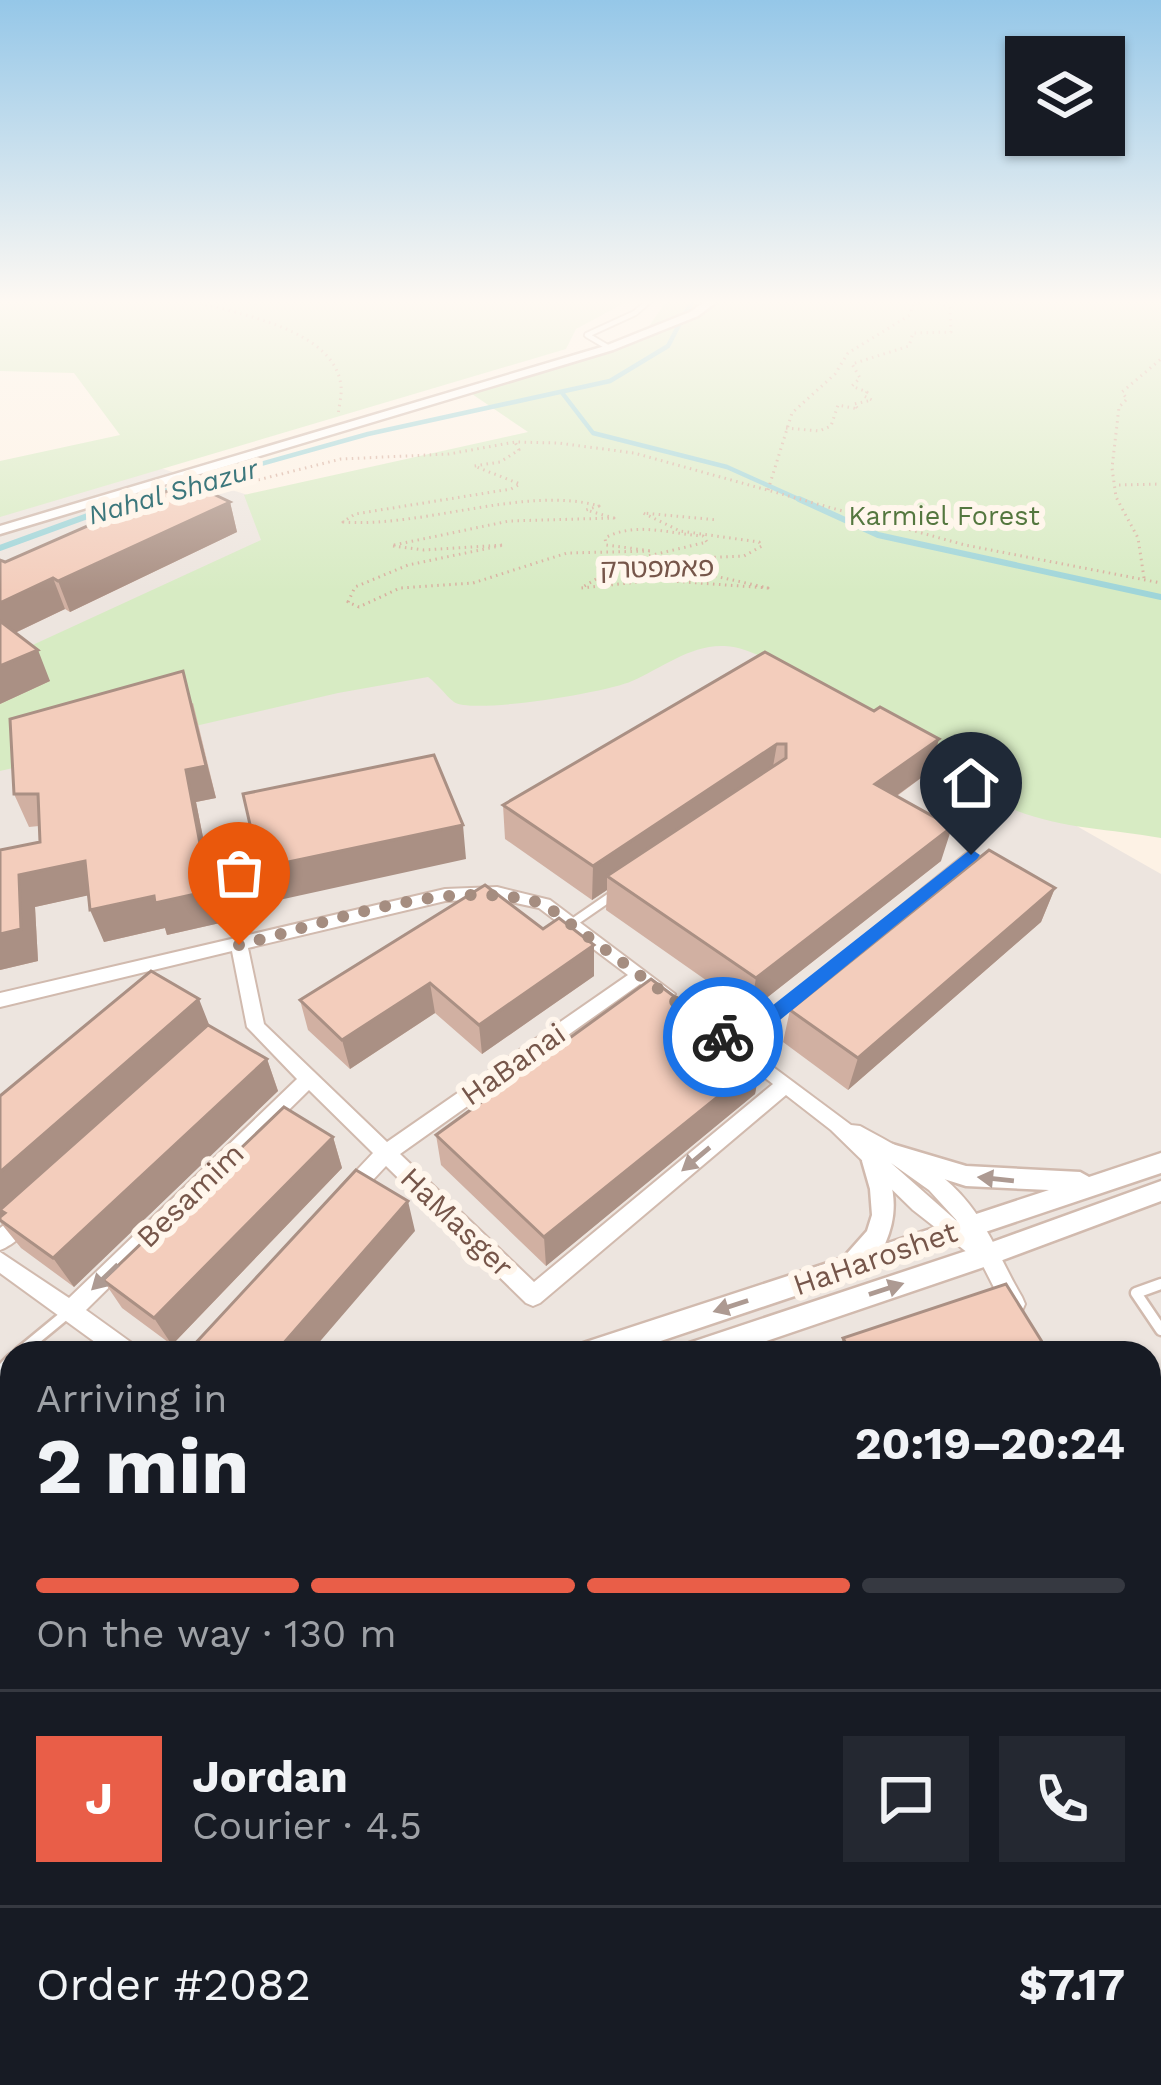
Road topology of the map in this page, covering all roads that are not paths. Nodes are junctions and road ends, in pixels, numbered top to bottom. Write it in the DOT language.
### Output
graph roads {
  1 [pos="443,397"];
  2 [pos="0,530"];
  3 [pos="971,855"];
  4 [pos="630,884"];
  5 [pos="571,924"];
  6 [pos="239,945"];
  7 [pos="641,976"];
  8 [pos="0,1000"];
  9 [pos="679,1004"];
  10 [pos="716,1032"];
  11 [pos="735,1046"];
  12 [pos="310,1079"];
  13 [pos="786,1084"];
  14 [pos="386,1153"];
  15 [pos="883,1157"];
  16 [pos="1161,1163"];
  17 [pos="1104,1181"];
  18 [pos="1161,1191"];
  19 [pos="51,1195"];
  20 [pos="338,1203"];
  21 [pos="962,1229"];
  22 [pos="0,1241"];
  23 [pos="985,1256"];
  24 [pos="0,1261"];
  25 [pos="842,1269"];
  26 [pos="1161,1284"];
  27 [pos="70,1311"];
  28 [pos="1021,1314"];
  29 [pos="1161,1330"];
  30 [pos="34,1341"];
  31 [pos="111,1341"];
  32 [pos="625,1341"];
  33 [pos="731,1341"];
  1 -- 2 [label="street"];
  3 -- 11 [label="lane"];
  4 -- 5 [label="lane"];
  5 -- 6 [label="street"];
  5 -- 7 [label="street"];
  6 -- 8 [label="street"];
  6 -- 12 [label="street, HaMasger"];
  7 -- 9 [label="street"];
  7 -- 14 [label="street, HaBanai"];
  10 -- 11 [label="street"];
  11 -- 13 [label="street"];
  12 -- 14 [label="street, HaMasger"];
  12 -- 27 [label="street, Besamim, one-way"];
  13 -- 14 [label="street, HaMasger, one-way"];
  13 -- 15 [label="street"];
  14 -- 20 [label="street, HaBanai"];
  17 -- 15 [label="street, one-way"];
  15 -- 21 [label="street"];
  15 -- 25 [label="street"];
  16 -- 17 [label="street, HaHaroshet"];
  17 -- 21 [label="street, HaHaroshet"];
  18 -- 23 [label="street, HaHaroshet"];
  19 -- 22 [label="street"];
  21 -- 23 [label="street"];
  21 -- 25 [label="street, HaHaroshet"];
  23 -- 28 [label="street"];
  33 -- 23 [label="street, HaHaroshet, one-way"];
  24 -- 27 [label="street"];
  25 -- 32 [label="street, HaHaroshet, one-way"];
  26 -- 29 [label="lane"];
  27 -- 30 [label="lane"];
  27 -- 31 [label="street"];
}
